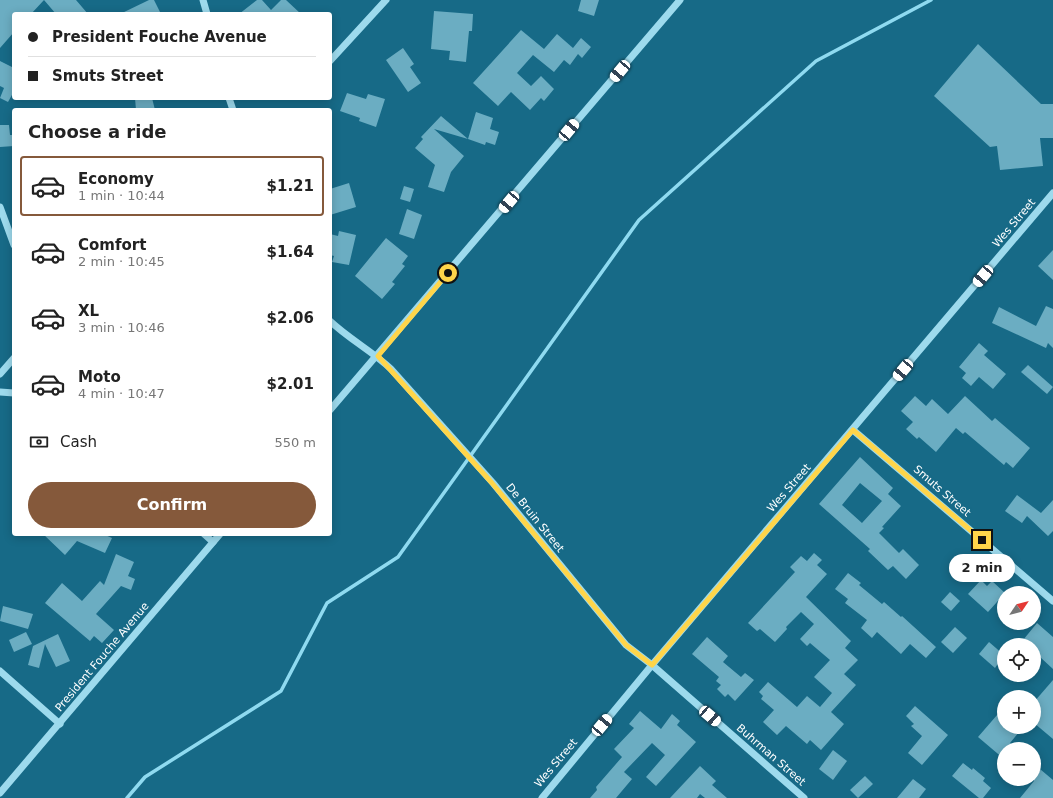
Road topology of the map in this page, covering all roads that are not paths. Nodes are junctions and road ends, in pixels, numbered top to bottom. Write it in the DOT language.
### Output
graph roads {
  1 [pos="203,0"];
  2 [pos="386,0"];
  3 [pos="680,0"];
  4 [pos="206,12"];
  5 [pos="332,59"];
  6 [pos="1053,193"];
  7 [pos="0,207"];
  8 [pos="12,240"];
  9 [pos="332,323"];
  10 [pos="378,356"];
  11 [pos="12,360"];
  12 [pos="0,374"];
  13 [pos="0,392"];
  14 [pos="12,393"];
  15 [pos="332,408"];
  16 [pos="853,430"];
  17 [pos="206,536"];
  18 [pos="218,536"];
  19 [pos="213,542"];
  20 [pos="1053,601"];
  21 [pos="652,665"];
  22 [pos="0,671"];
  23 [pos="60,724"];
  24 [pos="0,793"];
  25 [pos="542,798"];
  26 [pos="804,798"];
  1 -- 4 [label="street"];
  2 -- 5 [label="street"];
  3 -- 10 [label="street"];
  6 -- 16 [label="street, Wes Street"];
  7 -- 8 [label="street"];
  9 -- 10 [label="street, De Bruin Street"];
  10 -- 15 [label="street"];
  10 -- 21 [label="street, De Bruin Street"];
  11 -- 12 [label="street"];
  13 -- 14 [label="street"];
  16 -- 20 [label="street, Smuts Street"];
  16 -- 21 [label="street, Wes Street"];
  17 -- 19 [label="street"];
  18 -- 19 [label="street, President Fouche Avenue"];
  19 -- 23 [label="street, President Fouche Avenue"];
  21 -- 25 [label="street, Wes Street"];
  21 -- 26 [label="street, Buhrman Street"];
  22 -- 23 [label="street"];
  23 -- 24 [label="street, President Fouche Avenue"];
}
